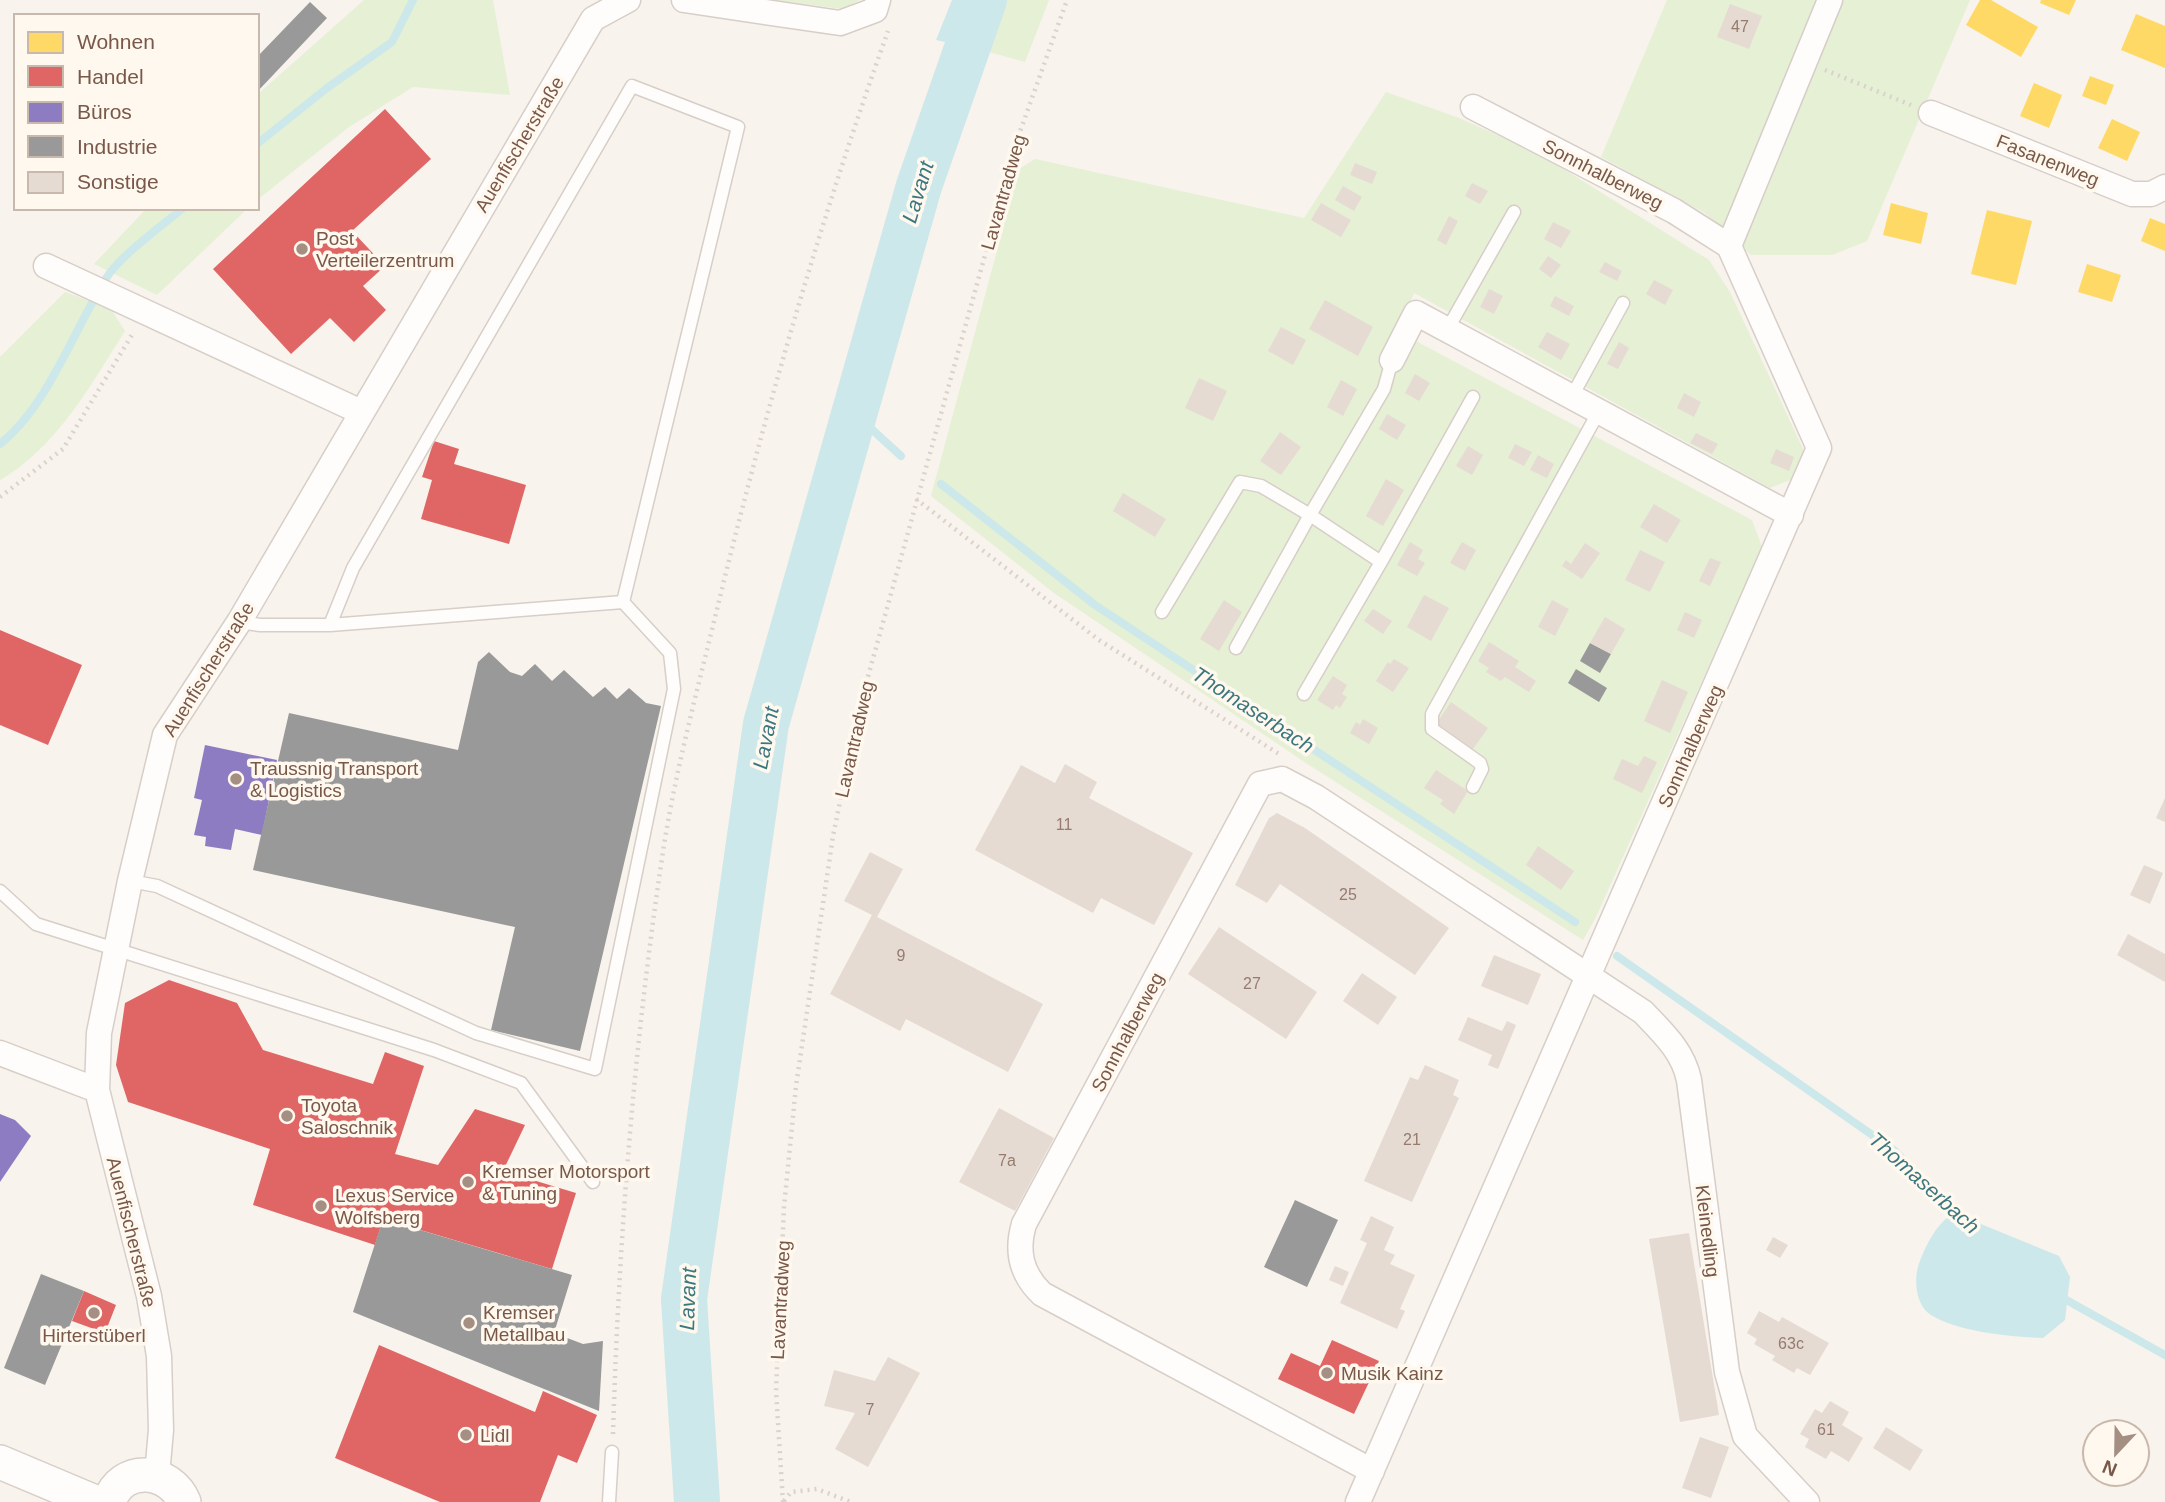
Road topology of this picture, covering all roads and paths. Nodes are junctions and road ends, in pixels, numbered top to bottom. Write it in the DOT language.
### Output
graph roads {
  1 [pos="628,0"];
  2 [pos="684,0"];
  3 [pos="878,0"];
  4 [pos="1067,0"];
  5 [pos="1830,0"];
  6 [pos="891,21"];
  7 [pos="1805,61"];
  8 [pos="1474,107"];
  9 [pos="1931,113"];
  10 [pos="2165,187"];
  11 [pos="1514,212"];
  12 [pos="1729,246"];
  13 [pos="46,266"];
  14 [pos="1623,303"];
  15 [pos="146,312"];
  16 [pos="1447,330"];
  17 [pos="1392,360"];
  18 [pos="1473,397"];
  19 [pos="1571,398"];
  20 [pos="361,412"];
  21 [pos="1598,414"];
  22 [pos="0,497"];
  23 [pos="916,499"];
  24 [pos="1310,515"];
  25 [pos="1791,515"];
  26 [pos="1381,562"];
  27 [pos="623,602"];
  28 [pos="1162,612"];
  29 [pos="239,622"];
  30 [pos="330,625"];
  31 [pos="1236,648"];
  32 [pos="1304,694"];
  33 [pos="1284,758"];
  34 [pos="1473,787"];
  35 [pos="130,881"];
  36 [pos="0,891"];
  37 [pos="115,950"];
  38 [pos="1590,977"];
  39 [pos="0,1053"];
  40 [pos="97,1090"];
  41 [pos="593,1182"];
  42 [pos="612,1452"];
  43 [pos="0,1462"];
  44 [pos="1372,1471"];
  45 [pos="157,1475"];
  46 [pos="95,1502"];
  47 [pos="109,1502"];
  48 [pos="184,1502"];
  49 [pos="609,1502"];
  50 [pos="783,1502"];
  51 [pos="851,1502"];
  52 [pos="1359,1502"];
  53 [pos="1807,1502"];
  1 -- 20 [label="street, Auenfischerstraße"];
  2 -- 3 [label="street"];
  4 -- 23 [label="path, Lavantradweg"];
  5 -- 7 [label="street"];
  6 -- 42 [label="path"];
  7 -- 9 [label="path"];
  7 -- 12 [label="street"];
  8 -- 12 [label="street, Sonnhalberweg"];
  9 -- 10 [label="street, Fasanenweg"];
  11 -- 16 [label="lane"];
  12 -- 25 [label="street, Sonnhalberweg"];
  13 -- 15 [label="street"];
  14 -- 19 [label="lane"];
  15 -- 20 [label="street"];
  15 -- 22 [label="path"];
  16 -- 17 [label="street"];
  16 -- 19 [label="street"];
  17 -- 24 [label="lane"];
  18 -- 26 [label="lane"];
  19 -- 21 [label="street"];
  20 -- 29 [label="street, Auenfischerstraße"];
  21 -- 25 [label="street"];
  21 -- 34 [label="lane"];
  23 -- 33 [label="path"];
  23 -- 50 [label="path, Lavantradweg"];
  24 -- 26 [label="lane"];
  24 -- 28 [label="lane"];
  24 -- 31 [label="lane"];
  25 -- 38 [label="street, Sonnhalberweg"];
  26 -- 32 [label="lane"];
  27 -- 30 [label="lane"];
  27 -- 30 [label="lane"];
  27 -- 35 [label="lane"];
  29 -- 30 [label="lane"];
  29 -- 35 [label="street, Auenfischerstraße"];
  35 -- 37 [label="street, Auenfischerstraße"];
  36 -- 37 [label="lane"];
  37 -- 40 [label="street, Auenfischerstraße"];
  37 -- 41 [label="lane"];
  38 -- 44 [label="street, Sonnhalberweg"];
  38 -- 44 [label="street, Sonnhalberweg"];
  38 -- 53 [label="street, Kleinedling"];
  39 -- 40 [label="street"];
  40 -- 45 [label="street, Auenfischerstraße"];
  42 -- 49 [label="lane"];
  43 -- 46 [label="main road"];
  44 -- 52 [label="street, Sonnhalberweg"];
  45 -- 47 [label="main road"];
  45 -- 48 [label="main road"];
  50 -- 51 [label="path"];
}
